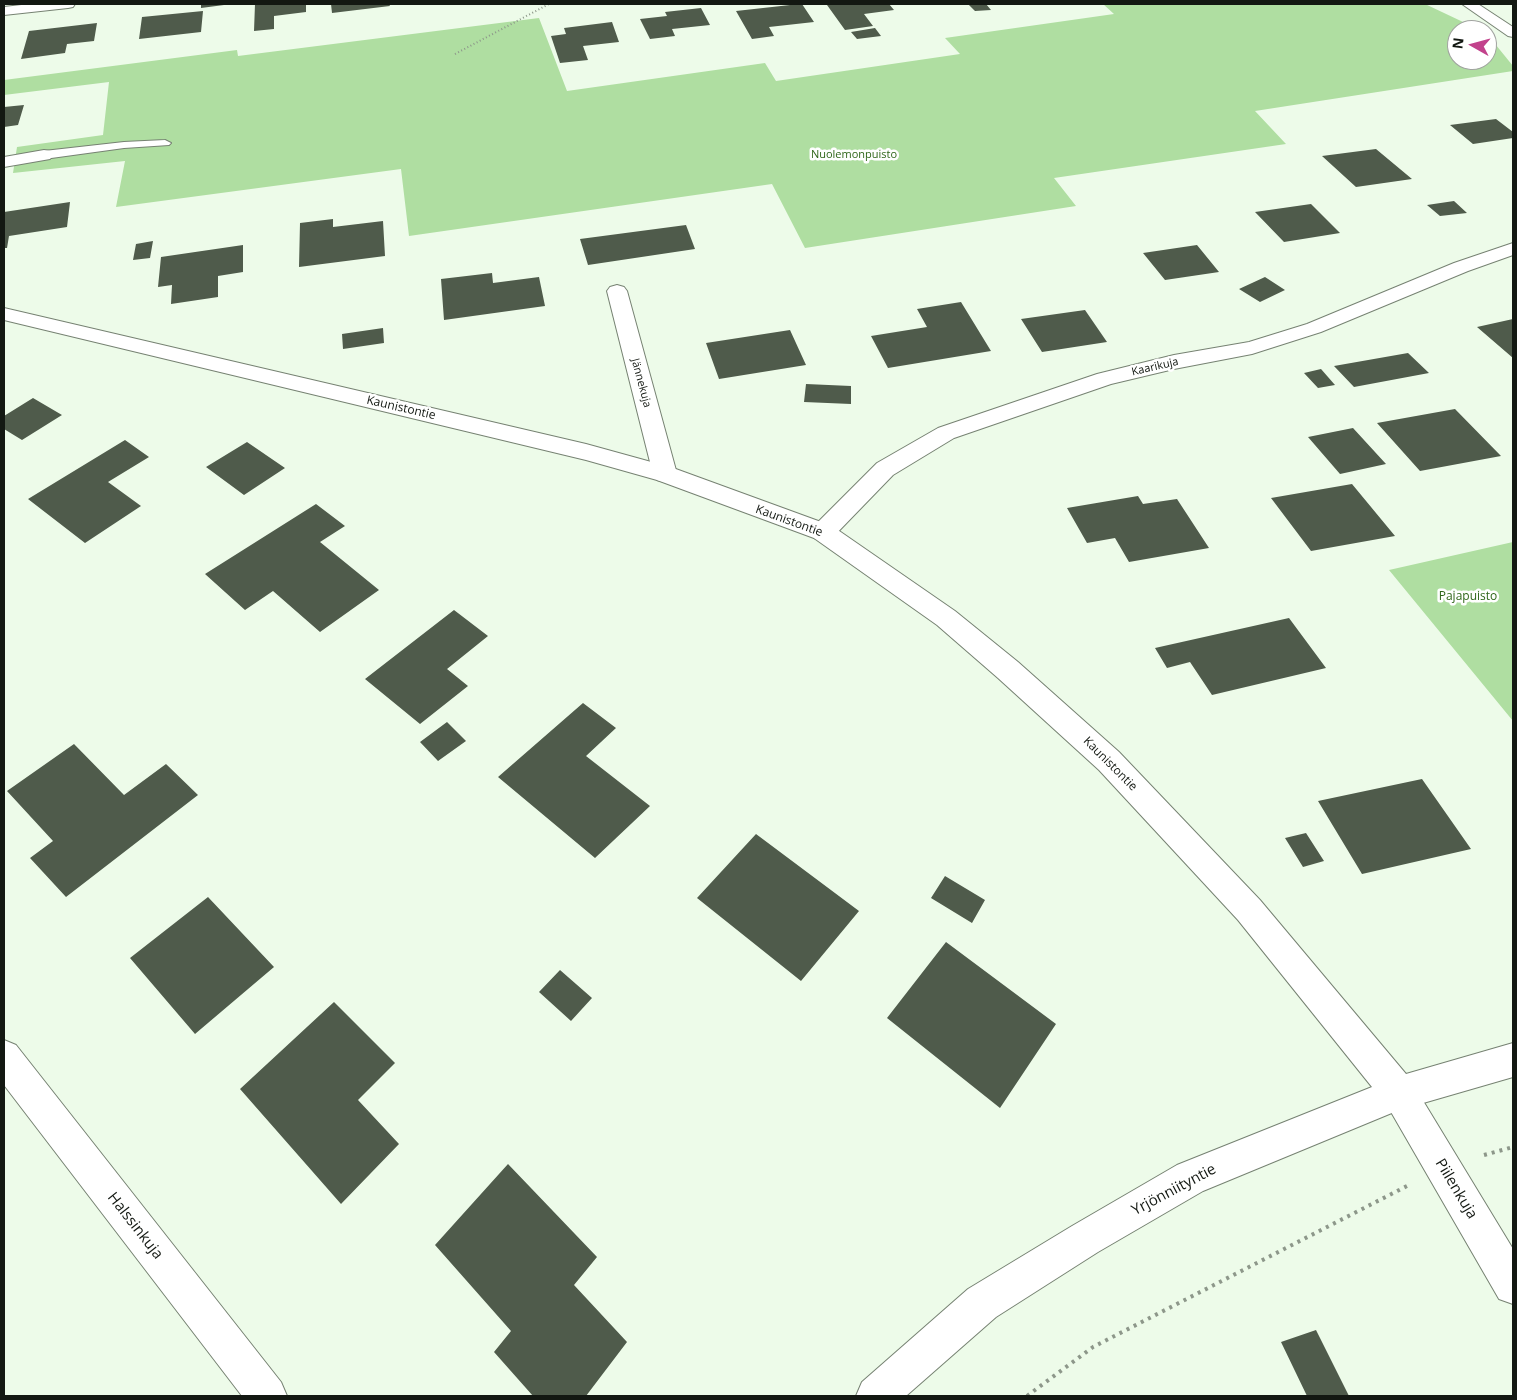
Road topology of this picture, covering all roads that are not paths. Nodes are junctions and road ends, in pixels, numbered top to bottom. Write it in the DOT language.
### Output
graph roads {
  1 [pos="68,4"];
  2 [pos="1469,4"];
  3 [pos="4,11"];
  4 [pos="1513,33"];
  5 [pos="165,143"];
  6 [pos="44,155"];
  7 [pos="4,162"];
  8 [pos="1513,249"];
  9 [pos="617,291"];
  10 [pos="4,314"];
  11 [pos="665,474"];
  12 [pos="823,532"];
  13 [pos="4,1057"];
  14 [pos="1513,1060"];
  15 [pos="1399,1093"];
  16 [pos="1513,1285"];
  17 [pos="267,1396"];
  18 [pos="876,1396"];
  1 -- 3 [label="street"];
  2 -- 4 [label="street"];
  5 -- 6 [label="lane"];
  6 -- 7 [label="street"];
  8 -- 12 [label="street, Kaarikuja"];
  9 -- 11 [label="street, Jännekuja"];
  10 -- 11 [label="street, Kaunistontie"];
  11 -- 12 [label="street, Kaunistontie"];
  12 -- 15 [label="street, Kaunistontie"];
  13 -- 17 [label="street, Halssinkuja"];
  14 -- 15 [label="street, Yrjönniityntie"];
  15 -- 16 [label="street, Piilenkuja"];
  15 -- 18 [label="street, Yrjönniityntie"];
}
